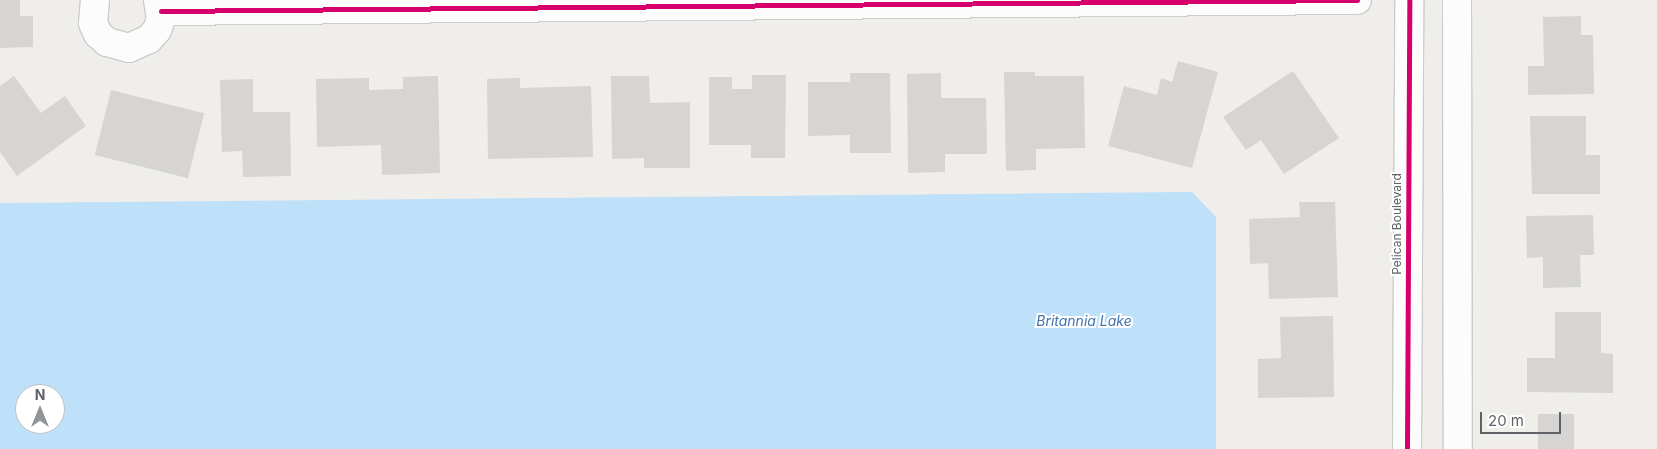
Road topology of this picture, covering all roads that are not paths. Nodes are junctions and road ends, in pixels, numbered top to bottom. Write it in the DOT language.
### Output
graph roads {
  1 [pos="95,0"];
  2 [pos="1358,0"];
  3 [pos="1409,0"];
  4 [pos="1457,0"];
  5 [pos="160,6"];
  6 [pos="1407,449"];
  7 [pos="1458,449"];
  1 -- 5 [label="street"];
  2 -- 5 [label="street"];
  3 -- 6 [label="street, Pelican Boulevard"];
  4 -- 7 [label="street"];
}
